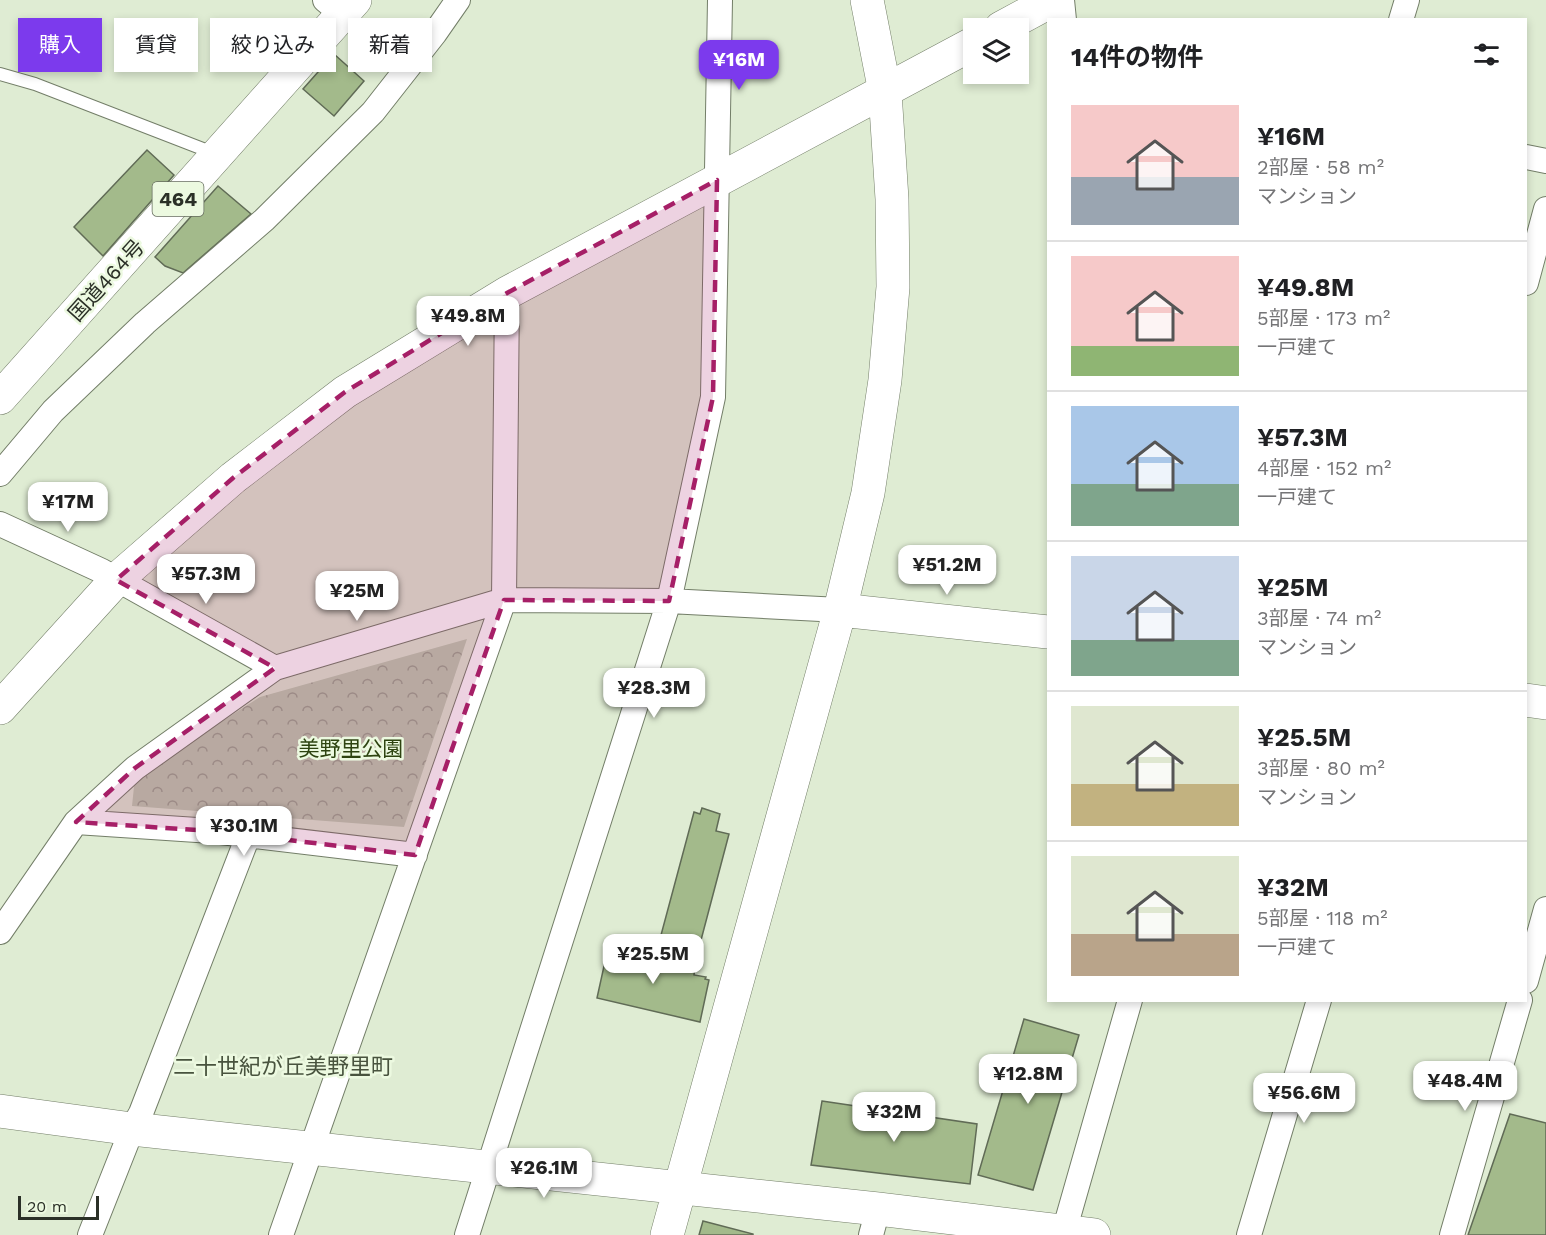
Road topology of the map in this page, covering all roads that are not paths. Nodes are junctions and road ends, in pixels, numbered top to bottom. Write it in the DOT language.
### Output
graph roads {
  1 [pos="458,0"];
  2 [pos="720,0"];
  3 [pos="867,0"];
  4 [pos="1053,0"];
  5 [pos="1062,0"];
  6 [pos="1407,0"];
  7 [pos="341,5"];
  8 [pos="1020,18"];
  9 [pos="1064,18"];
  10 [pos="1402,18"];
  11 [pos="963,50"];
  12 [pos="0,74"];
  13 [pos="885,92"];
  14 [pos="218,154"];
  15 [pos="1527,157"];
  16 [pos="1546,161"];
  17 [pos="717,180"];
  18 [pos="1546,209"];
  19 [pos="1527,279"];
  20 [pos="507,293"];
  21 [pos="0,398"];
  22 [pos="0,474"];
  23 [pos="0,524"];
  24 [pos="116,580"];
  25 [pos="504,600"];
  26 [pos="669,601"];
  27 [pos="840,610"];
  28 [pos="1047,625"];
  29 [pos="275,668"];
  30 [pos="1527,700"];
  31 [pos="1546,703"];
  32 [pos="0,708"];
  33 [pos="76,822"];
  34 [pos="248,836"];
  35 [pos="415,855"];
  36 [pos="1546,909"];
  37 [pos="0,932"];
  38 [pos="1527,977"];
  39 [pos="1130,1002"];
  40 [pos="1318,1002"];
  41 [pos="1519,1002"];
  42 [pos="0,1112"];
  43 [pos="132,1129"];
  44 [pos="312,1149"];
  45 [pos="489,1167"];
  46 [pos="680,1188"];
  47 [pos="875,1222"];
  48 [pos="1073,1234"];
  49 [pos="90,1235"];
  50 [pos="281,1235"];
  51 [pos="467,1235"];
  52 [pos="667,1235"];
  53 [pos="1249,1235"];
  54 [pos="1452,1235"];
  1 -- 22 [label="street"];
  2 -- 17 [label="street"];
  3 -- 13 [label="main road"];
  4 -- 8 [label="main road"];
  5 -- 9 [label="street"];
  6 -- 10 [label="street"];
  7 -- 14 [label="main road, 国道464号 / 464"];
  11 -- 13 [label="main road"];
  12 -- 14 [label="lane"];
  13 -- 17 [label="main road"];
  13 -- 27 [label="main road"];
  14 -- 21 [label="main road, 国道464号 / 464"];
  15 -- 16 [label="street"];
  17 -- 20 [label="main road"];
  17 -- 26 [label="street"];
  18 -- 19 [label="street"];
  20 -- 24 [label="main road"];
  20 -- 25 [label="street"];
  23 -- 24 [label="street"];
  24 -- 29 [label="street"];
  24 -- 32 [label="main road"];
  25 -- 26 [label="street"];
  25 -- 29 [label="street"];
  25 -- 35 [label="street"];
  26 -- 27 [label="street"];
  26 -- 45 [label="street"];
  27 -- 28 [label="main road"];
  27 -- 46 [label="main road"];
  29 -- 33 [label="street"];
  30 -- 31 [label="main road"];
  33 -- 34 [label="street"];
  33 -- 37 [label="street"];
  34 -- 35 [label="street"];
  34 -- 43 [label="street"];
  35 -- 44 [label="street"];
  36 -- 38 [label="street"];
  39 -- 48 [label="street"];
  40 -- 53 [label="street"];
  41 -- 54 [label="street"];
  42 -- 43 [label="main road"];
  43 -- 44 [label="main road"];
  43 -- 49 [label="street"];
  44 -- 45 [label="main road"];
  44 -- 50 [label="street"];
  45 -- 46 [label="main road"];
  45 -- 51 [label="street"];
  46 -- 47 [label="main road"];
  46 -- 52 [label="main road"];
  47 -- 48 [label="main road"];
}
